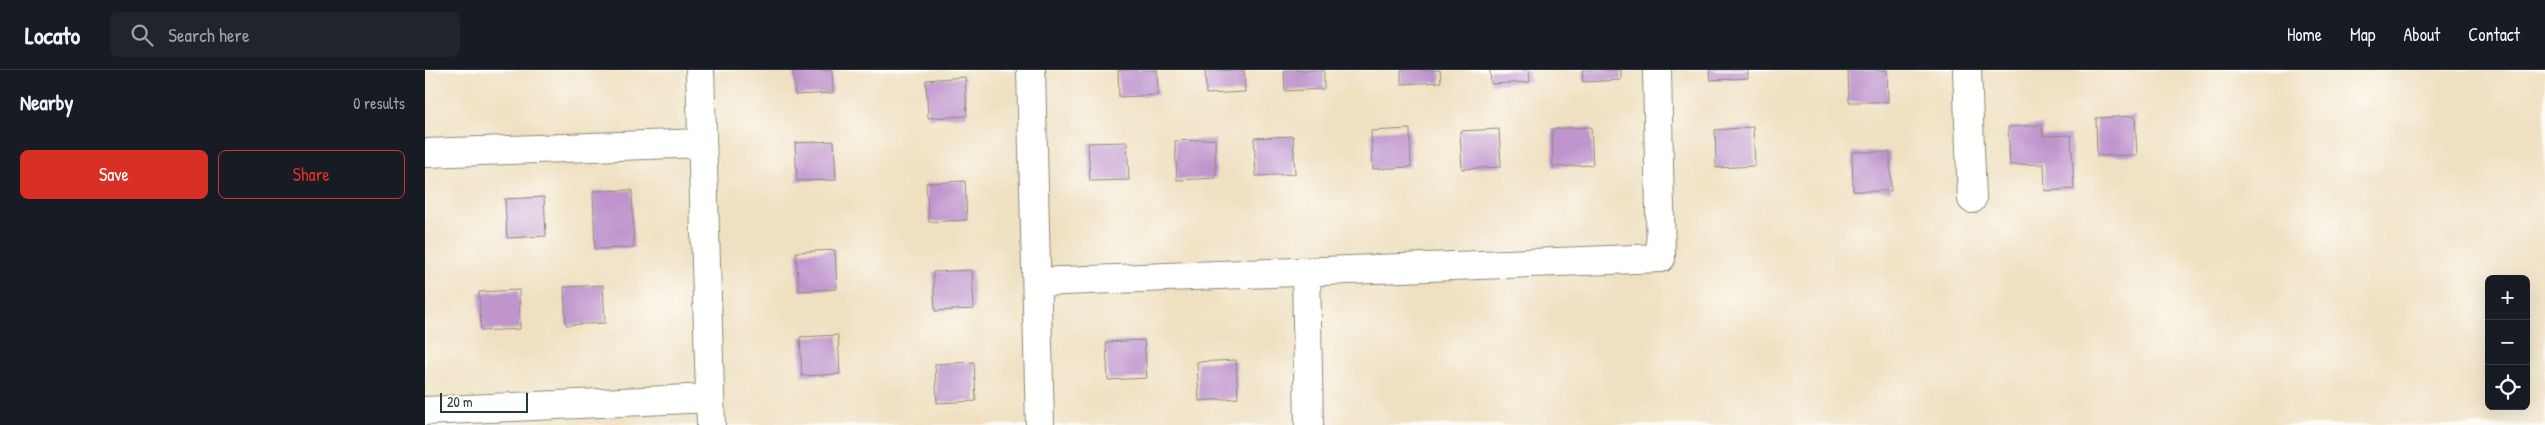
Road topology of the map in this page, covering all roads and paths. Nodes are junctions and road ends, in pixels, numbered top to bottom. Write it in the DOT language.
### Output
graph roads {
  1 [pos="700,70"];
  2 [pos="1031,70"];
  3 [pos="1657,70"];
  4 [pos="1967,70"];
  5 [pos="702,143"];
  6 [pos="425,153"];
  7 [pos="1972,199"];
  8 [pos="1306,272"];
  9 [pos="1037,282"];
  10 [pos="710,398"];
  11 [pos="425,411"];
  12 [pos="711,425"];
  13 [pos="1040,425"];
  14 [pos="1309,425"];
  1 -- 5 [label="street"];
  2 -- 9 [label="street"];
  3 -- 8 [label="street"];
  4 -- 7 [label="street"];
  5 -- 6 [label="street"];
  5 -- 10 [label="street"];
  8 -- 9 [label="street"];
  8 -- 14 [label="street"];
  9 -- 13 [label="street"];
  10 -- 11 [label="street"];
  10 -- 12 [label="street"];
}
